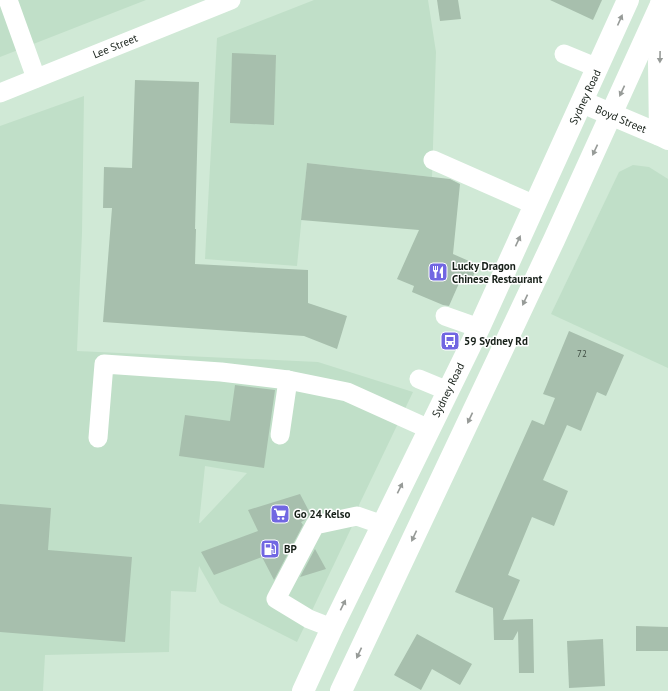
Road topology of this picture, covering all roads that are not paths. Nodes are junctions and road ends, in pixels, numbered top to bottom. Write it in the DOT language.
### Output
graph roads {
  1 [pos="8,0"];
  2 [pos="231,0"];
  3 [pos="628,0"];
  4 [pos="662,2"];
  5 [pos="664,34"];
  6 [pos="564,54"];
  7 [pos="598,68"];
  8 [pos="36,78"];
  9 [pos="0,93"];
  10 [pos="582,102"];
  11 [pos="611,114"];
  12 [pos="664,137"];
  13 [pos="433,160"];
  14 [pos="535,205"];
  15 [pos="445,316"];
  16 [pos="479,328"];
  17 [pos="419,379"];
  18 [pos="288,380"];
  19 [pos="448,391"];
  20 [pos="429,429"];
  21 [pos="280,436"];
  22 [pos="98,438"];
  23 [pos="383,525"];
  24 [pos="332,628"];
  25 [pos="303,691"];
  26 [pos="341,691"];
  1 -- 8 [label="street"];
  2 -- 8 [label="street, Lee Street"];
  7 -- 3 [label="main road, Sydney Road, one-way"];
  4 -- 5 [label="main road, Boyd Street"];
  4 -- 11 [label="main road, one-way"];
  5 -- 12 [label="main road, Boyd Street, one-way"];
  6 -- 7 [label="street"];
  7 -- 10 [label="main road, Sydney Road"];
  8 -- 9 [label="street, Lee Street"];
  10 -- 11 [label="main road, Boyd Street"];
  10 -- 14 [label="main road, Sydney Road"];
  11 -- 12 [label="main road, Boyd Street"];
  11 -- 26 [label="main road, one-way"];
  13 -- 14 [label="street"];
  16 -- 14 [label="main road, Sydney Road, one-way"];
  15 -- 16 [label="street"];
  16 -- 19 [label="main road, Sydney Road"];
  17 -- 19 [label="street"];
  18 -- 20 [label="street"];
  18 -- 21 [label="street"];
  18 -- 22 [label="street"];
  19 -- 20 [label="main road, Sydney Road"];
  23 -- 20 [label="main road, Sydney Road, one-way"];
  24 -- 23 [label="main road, Sydney Road, one-way"];
  23 -- 24 [label="street"];
  24 -- 25 [label="main road, Sydney Road"];
}
